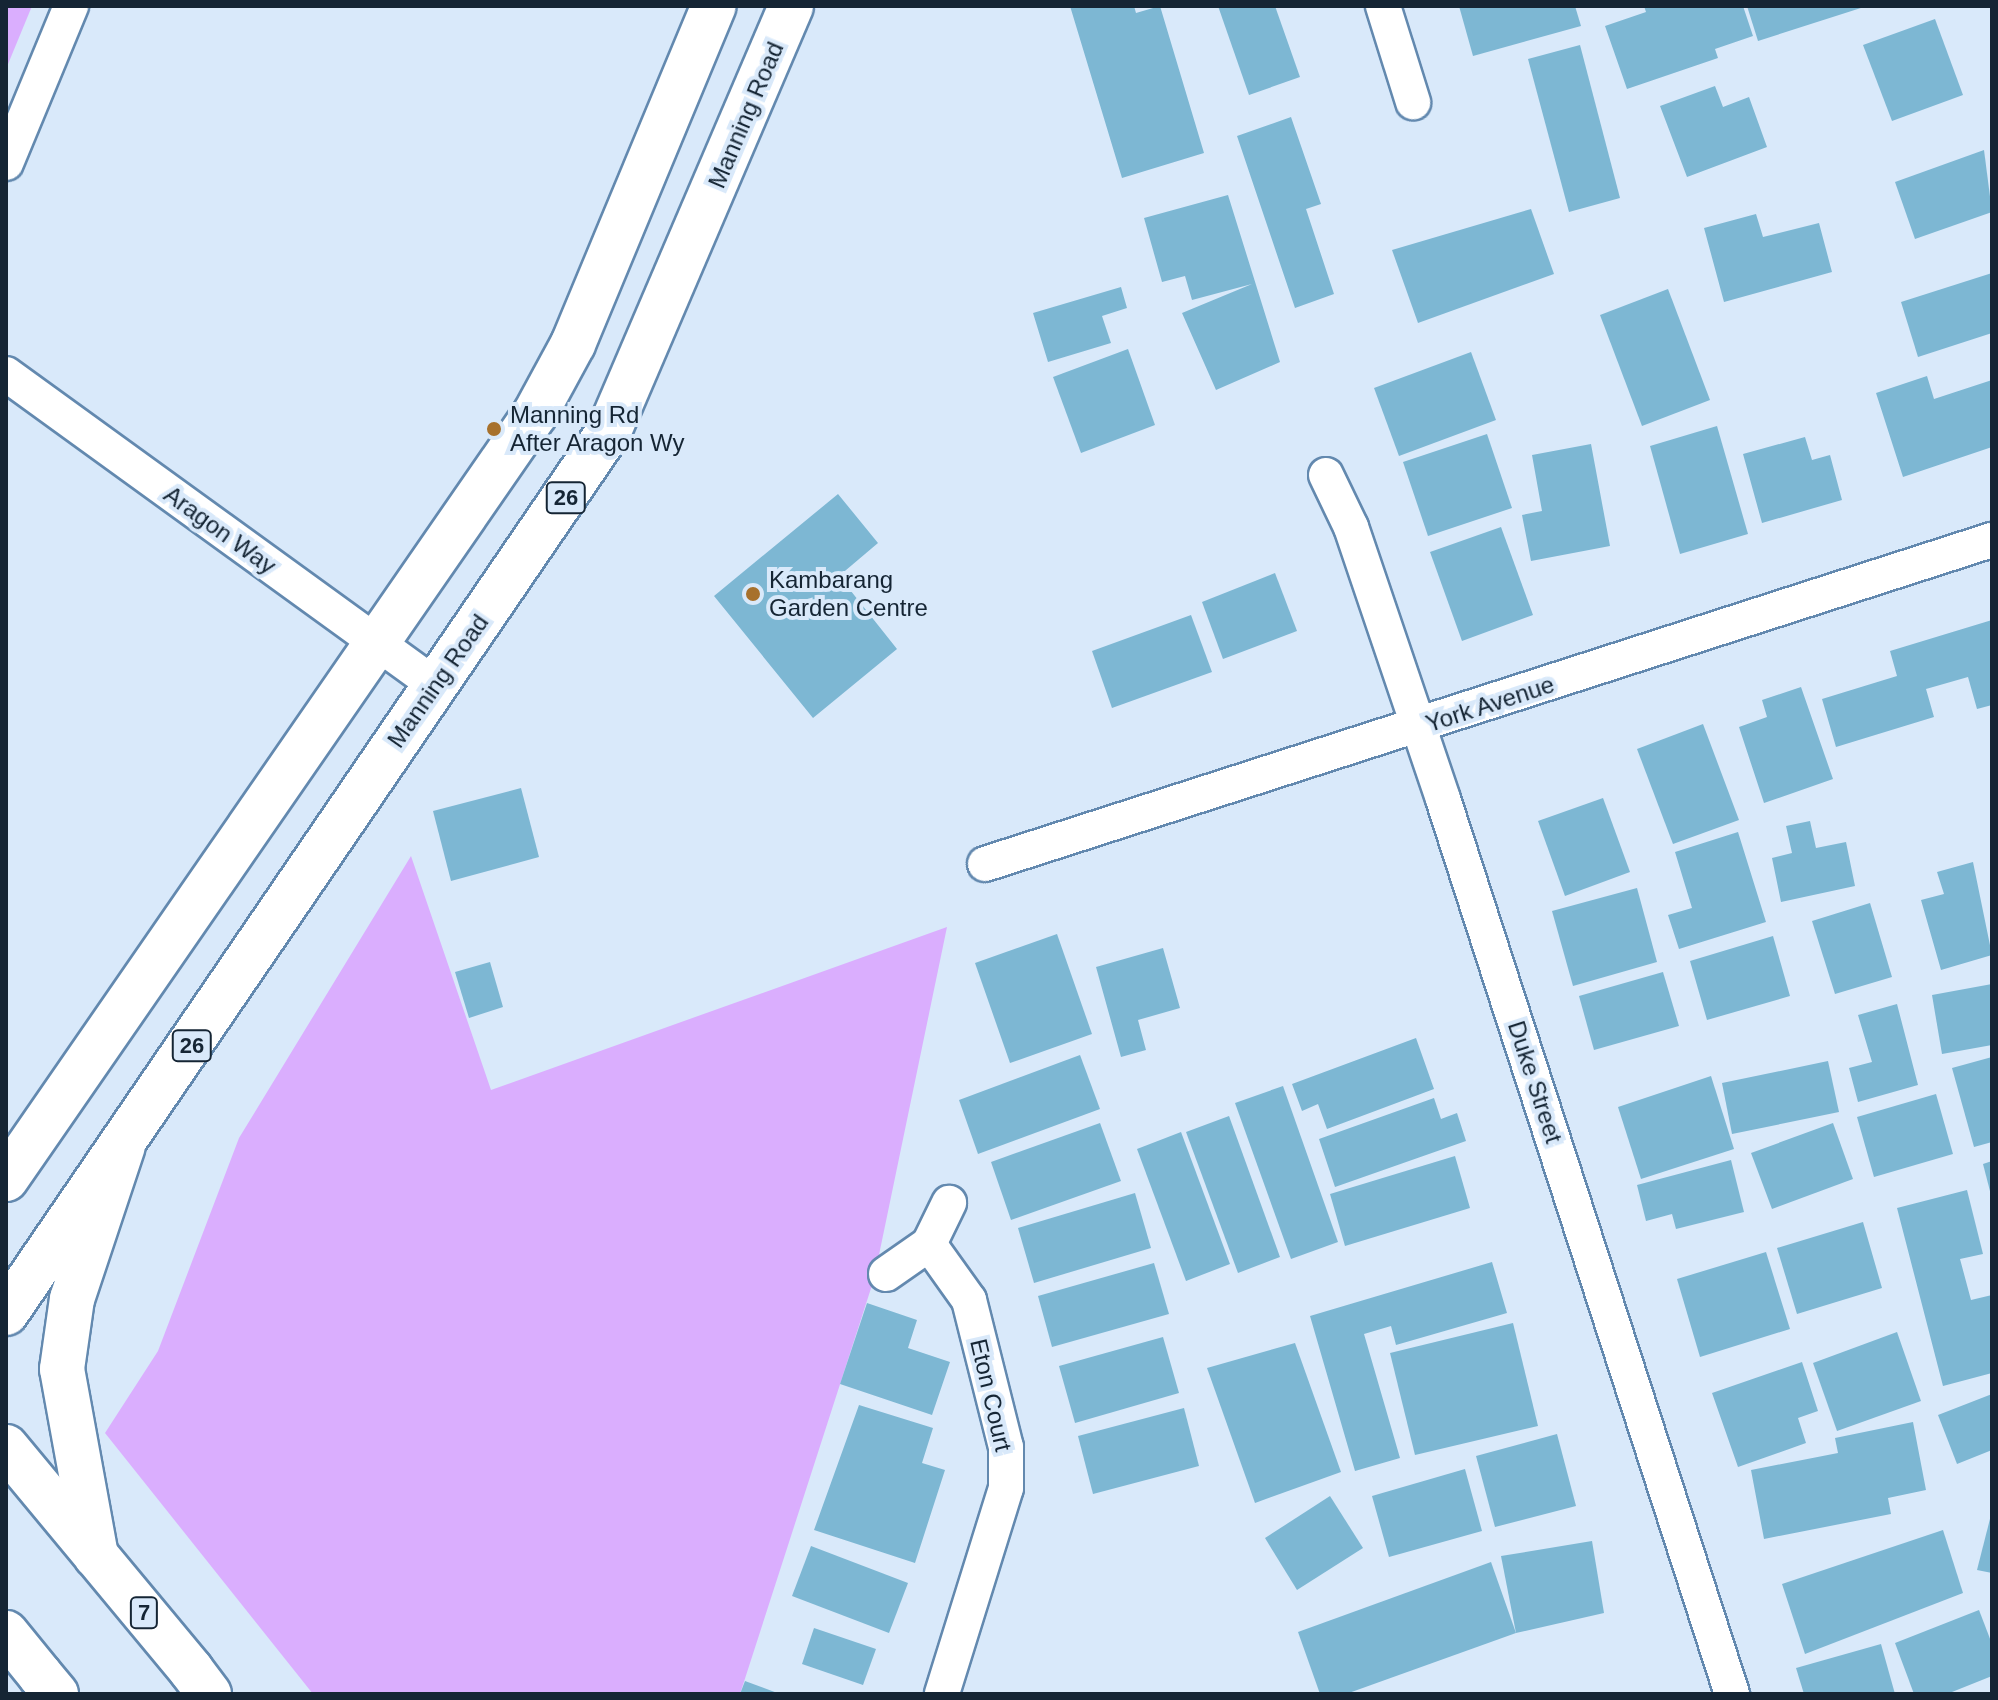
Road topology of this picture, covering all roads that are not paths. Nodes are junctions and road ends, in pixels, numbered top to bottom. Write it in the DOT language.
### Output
graph roads {
  1 [pos="71,6"];
  2 [pos="714,6"];
  3 [pos="791,6"];
  4 [pos="1383,6"];
  5 [pos="1413,102"];
  6 [pos="6,163"];
  7 [pos="6,374"];
  8 [pos="1326,475"];
  9 [pos="1992,540"];
  10 [pos="374,642"];
  11 [pos="434,684"];
  12 [pos="1418,728"];
  13 [pos="985,864"];
  14 [pos="123,1146"];
  15 [pos="6,1179"];
  16 [pos="949,1203"];
  17 [pos="929,1244"];
  18 [pos="886,1274"];
  19 [pos="6,1313"];
  20 [pos="6,1447"];
  21 [pos="96,1556"];
  22 [pos="6,1633"];
  23 [pos="34,1677"];
  24 [pos="200,1682"];
  25 [pos="942,1694"];
  26 [pos="1732,1694"];
  1 -- 6 [label="street"];
  2 -- 10 [label="main road"];
  3 -- 11 [label="main road, Manning Road / 26"];
  4 -- 5 [label="street"];
  7 -- 10 [label="street, Aragon Way"];
  8 -- 12 [label="street, Duke Street"];
  9 -- 12 [label="street, York Avenue"];
  10 -- 11 [label="street, Aragon Way"];
  10 -- 15 [label="main road"];
  11 -- 14 [label="main road, Manning Road / 26"];
  12 -- 13 [label="street, York Avenue"];
  12 -- 26 [label="street, Duke Street"];
  14 -- 19 [label="main road, Manning Road / 26"];
  14 -- 21 [label="main road"];
  16 -- 17 [label="street"];
  17 -- 18 [label="street"];
  17 -- 25 [label="street, Eton Court"];
  20 -- 21 [label="main road, 7"];
  21 -- 24 [label="main road, 7"];
  22 -- 23 [label="main road"];
}
